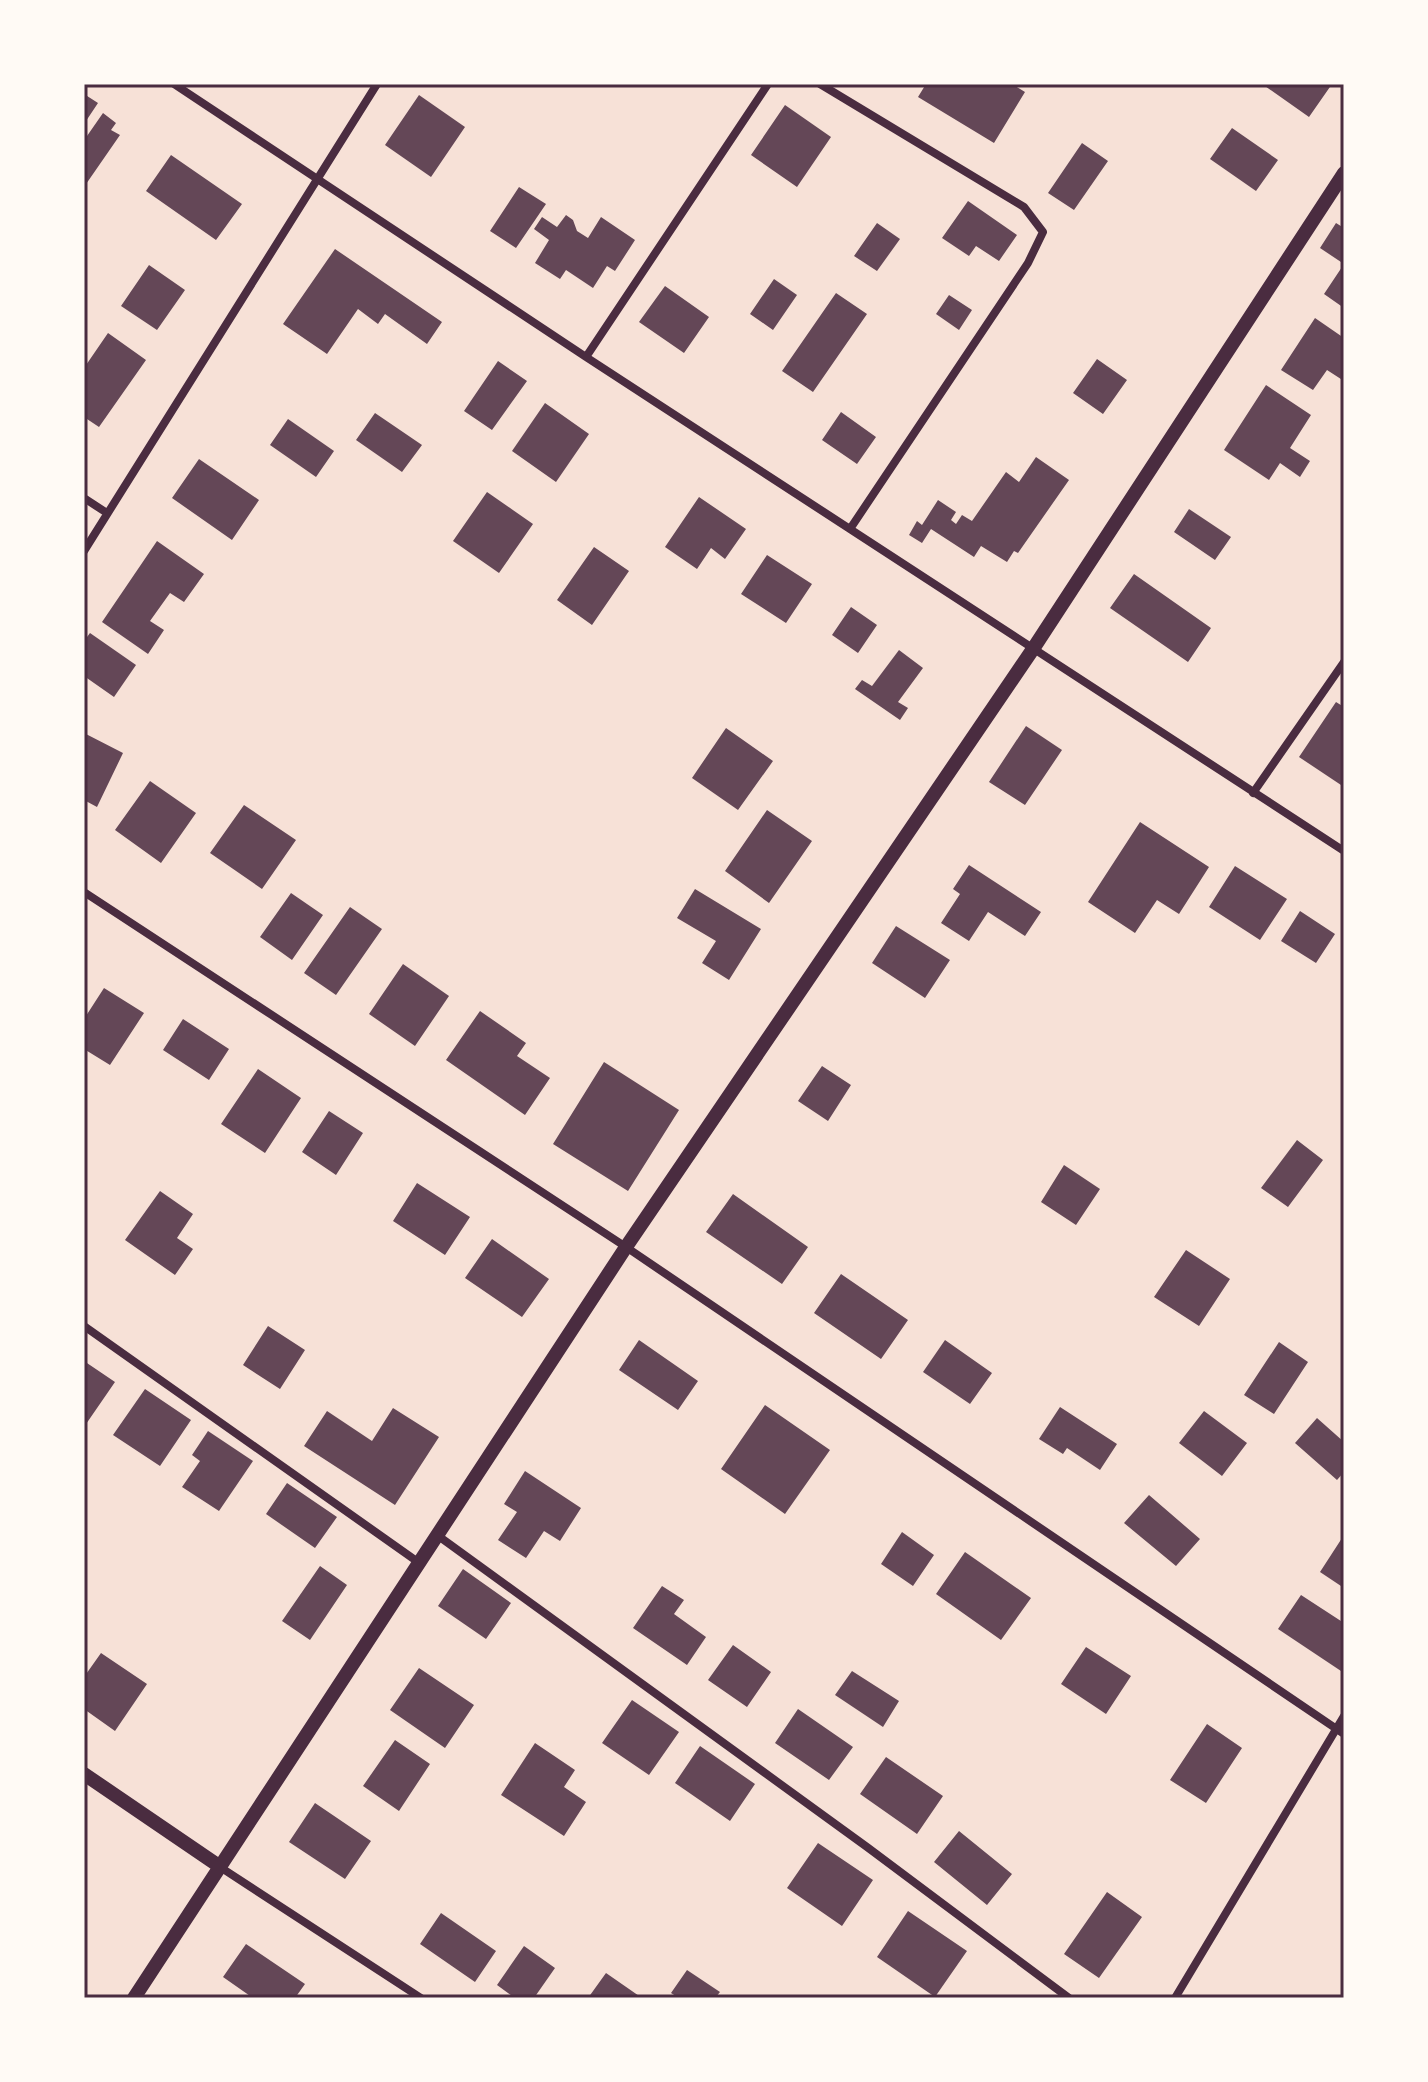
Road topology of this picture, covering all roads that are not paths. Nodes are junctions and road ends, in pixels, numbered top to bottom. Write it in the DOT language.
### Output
graph roads {
  1 [pos="174,84"];
  2 [pos="377,84"];
  3 [pos="768,84"];
  4 [pos="820,84"];
  5 [pos="1344,173"];
  6 [pos="317,180"];
  7 [pos="586,357"];
  8 [pos="84,498"];
  9 [pos="107,513"];
  10 [pos="850,529"];
  11 [pos="84,551"];
  12 [pos="1033,649"];
  13 [pos="1344,662"];
  14 [pos="1253,793"];
  15 [pos="1344,851"];
  16 [pos="84,892"];
  17 [pos="626,1247"];
  18 [pos="84,1326"];
  19 [pos="437,1535"];
  20 [pos="418,1562"];
  21 [pos="1344,1716"];
  22 [pos="1336,1728"];
  23 [pos="1344,1734"];
  24 [pos="84,1774"];
  25 [pos="219,1866"];
  26 [pos="134,1998"];
  27 [pos="421,1998"];
  28 [pos="1069,1998"];
  29 [pos="1175,1998"];
  1 -- 6 [label="street"];
  2 -- 6 [label="street"];
  3 -- 7 [label="street"];
  4 -- 10 [label="street"];
  5 -- 12 [label="street"];
  6 -- 7 [label="street"];
  6 -- 9 [label="street"];
  7 -- 10 [label="street"];
  8 -- 9 [label="street"];
  9 -- 11 [label="street"];
  10 -- 12 [label="street"];
  12 -- 14 [label="street"];
  12 -- 17 [label="street"];
  13 -- 14 [label="street"];
  14 -- 15 [label="street"];
  16 -- 17 [label="street"];
  17 -- 19 [label="street"];
  17 -- 22 [label="street"];
  18 -- 20 [label="street"];
  19 -- 20 [label="street"];
  19 -- 28 [label="street"];
  20 -- 25 [label="street"];
  21 -- 22 [label="street"];
  22 -- 23 [label="street"];
  22 -- 29 [label="street"];
  24 -- 25 [label="street"];
  25 -- 26 [label="street"];
  25 -- 27 [label="street"];
}
